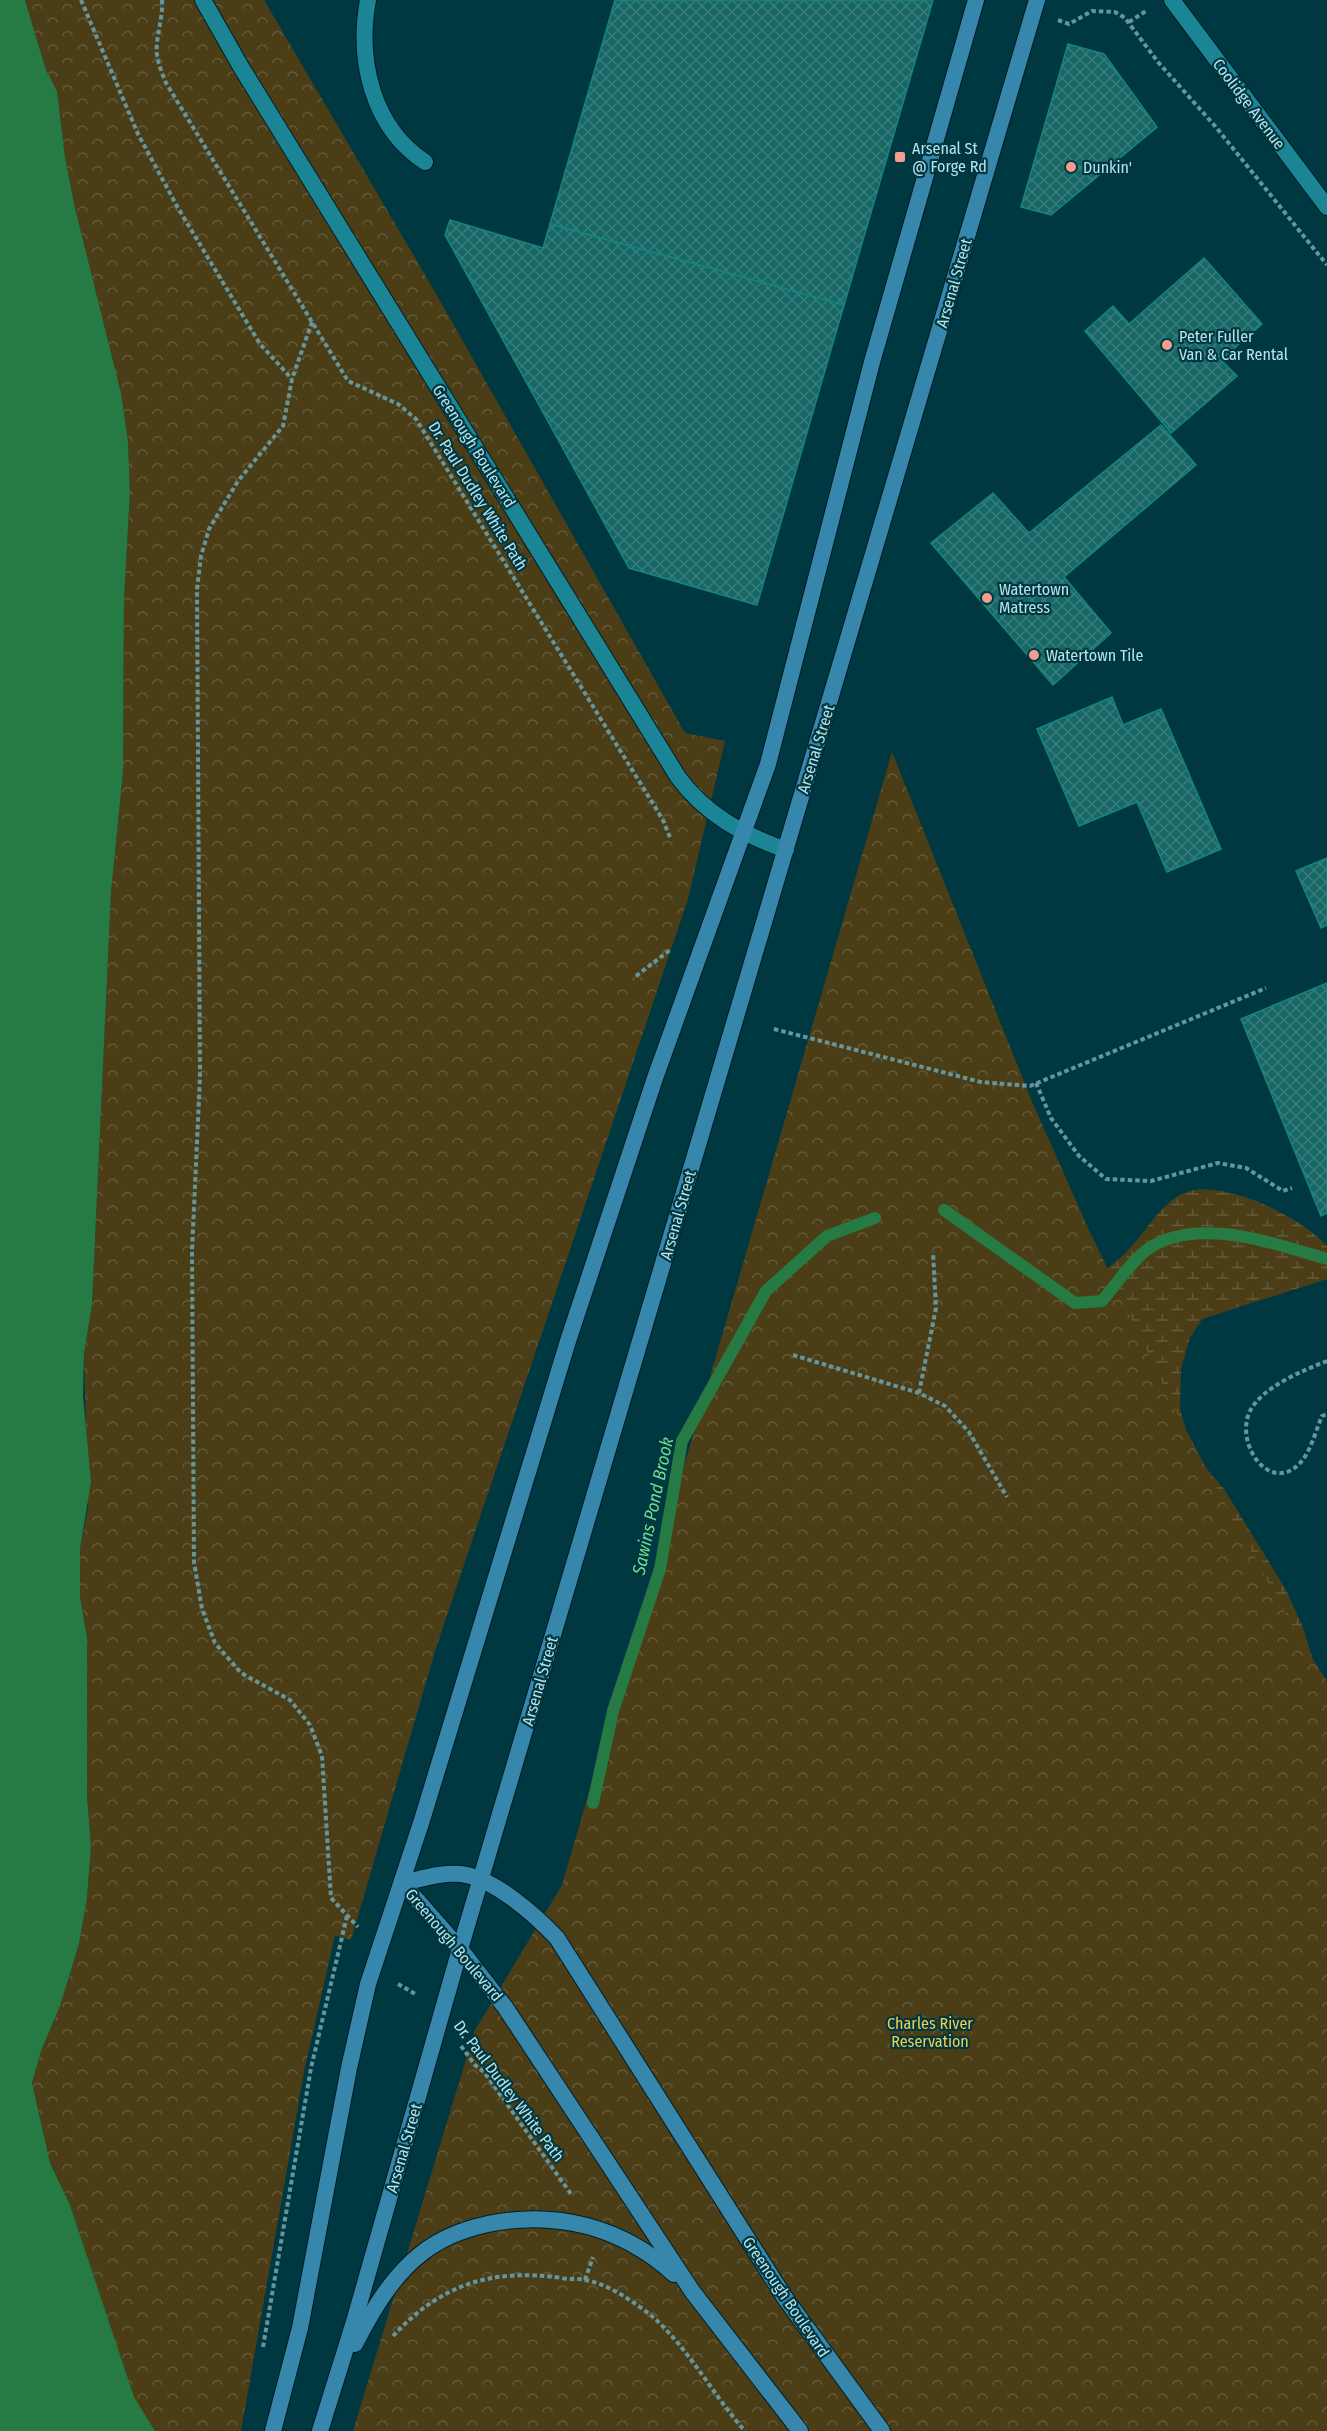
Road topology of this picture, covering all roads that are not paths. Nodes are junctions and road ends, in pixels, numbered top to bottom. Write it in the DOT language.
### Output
graph roads {
  1 [pos="203,0"];
  2 [pos="368,0"];
  3 [pos="976,0"];
  4 [pos="1037,0"];
  5 [pos="1172,0"];
  6 [pos="425,162"];
  7 [pos="1327,207"];
  8 [pos="744,834"];
  9 [pos="786,850"];
  10 [pos="481,1881"];
  11 [pos="402,1883"];
  12 [pos="460,1949"];
  13 [pos="692,2291"];
  14 [pos="333,2391"];
  15 [pos="273,2431"];
  16 [pos="321,2431"];
  17 [pos="800,2431"];
  18 [pos="882,2431"];
  1 -- 8 [label="street, Greenough Boulevard"];
  2 -- 6 [label="street"];
  3 -- 8 [label="main road"];
  4 -- 9 [label="main road, Arsenal Street"];
  5 -- 7 [label="street, Coolidge Avenue"];
  8 -- 9 [label="street, Greenough Boulevard"];
  8 -- 11 [label="main road"];
  9 -- 10 [label="main road, Arsenal Street"];
  10 -- 11 [label="main road, Greenough Boulevard"];
  10 -- 12 [label="main road, Arsenal Street"];
  10 -- 18 [label="main road, Greenough Boulevard"];
  11 -- 12 [label="main road, Greenough Boulevard"];
  11 -- 15 [label="main road"];
  12 -- 13 [label="main road, Greenough Boulevard"];
  12 -- 14 [label="main road, Arsenal Street"];
  13 -- 14 [label="main road"];
  13 -- 17 [label="main road, Greenough Boulevard"];
  14 -- 16 [label="main road, Arsenal Street"];
}
